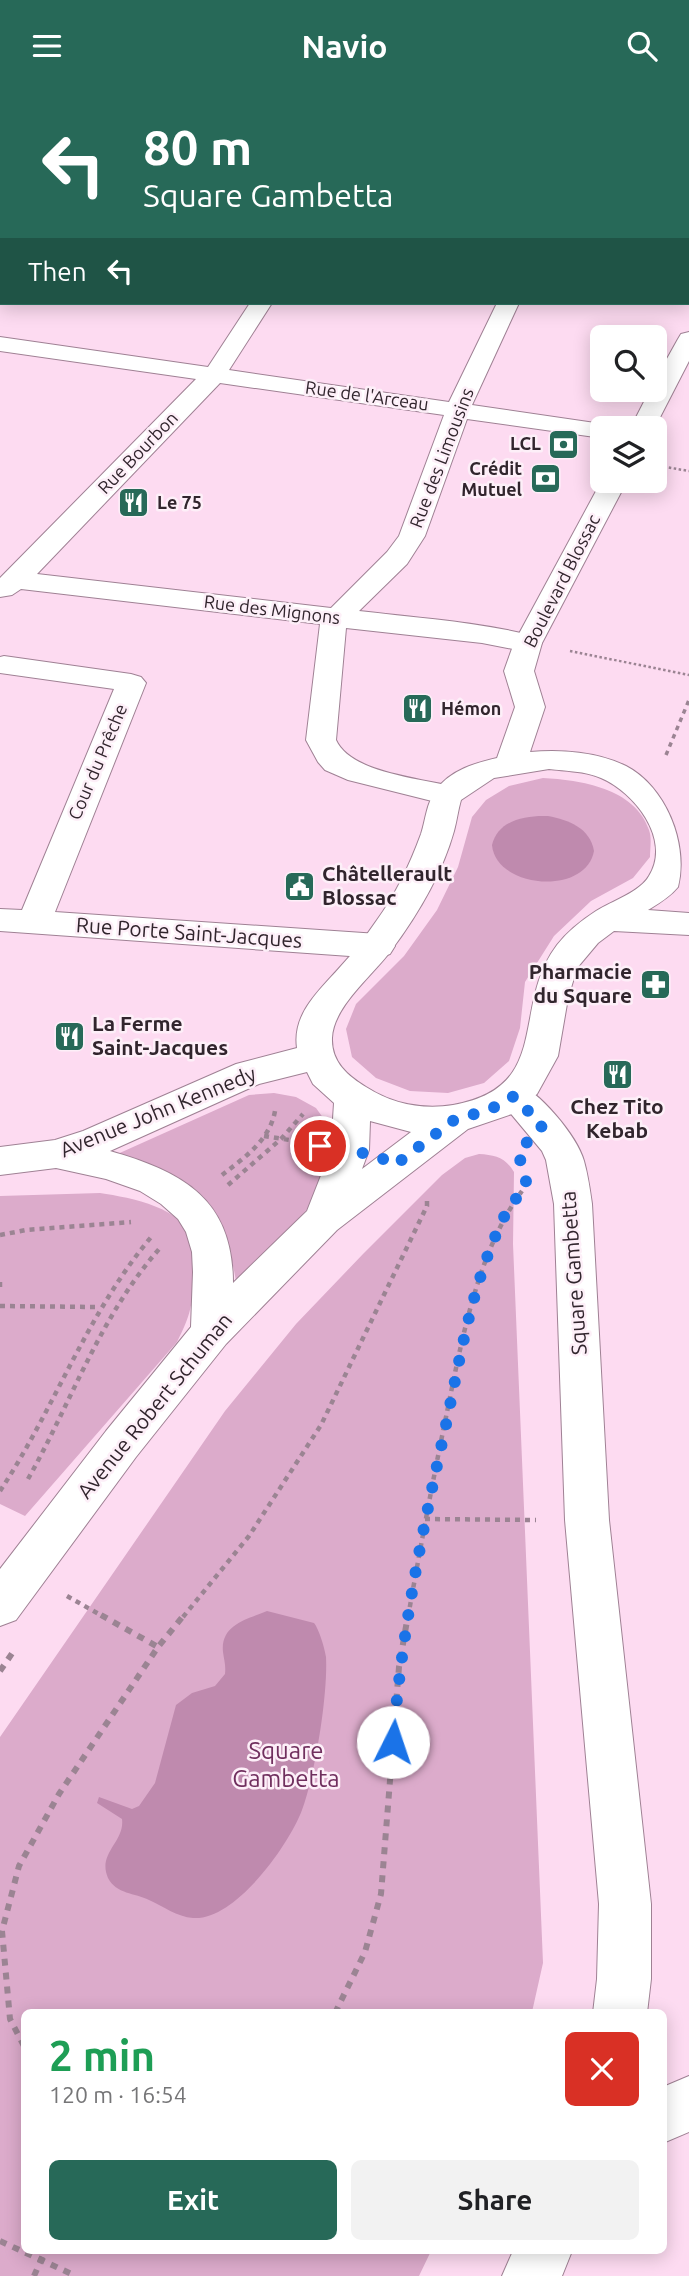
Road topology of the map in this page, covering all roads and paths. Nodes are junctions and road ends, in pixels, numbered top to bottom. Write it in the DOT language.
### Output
graph roads {
  1 [pos="260,305"];
  2 [pos="507,305"];
  3 [pos="689,339"];
  4 [pos="0,344"];
  5 [pos="215,374"];
  6 [pos="458,409"];
  7 [pos="649,416"];
  8 [pos="590,429"];
  9 [pos="667,467"];
  10 [pos="689,471"];
  11 [pos="608,493"];
  12 [pos="8,585"];
  13 [pos="337,618"];
  14 [pos="528,643"];
  15 [pos="4,665"];
  16 [pos="689,675"];
  17 [pos="689,699"];
  18 [pos="666,755"];
  19 [pos="511,763"];
  20 [pos="448,795"];
  21 [pos="685,842"];
  22 [pos="607,919"];
  23 [pos="0,920"];
  24 [pos="34,923"];
  25 [pos="689,924"];
  26 [pos="378,946"];
  27 [pos="266,1069"];
  28 [pos="333,1079"];
  29 [pos="528,1111"];
  30 [pos="454,1120"];
  31 [pos="264,1136"];
  32 [pos="281,1139"];
  33 [pos="349,1150"];
  34 [pos="55,1154"];
  35 [pos="0,1161"];
  36 [pos="395,1165"];
  37 [pos="183,1213"];
  38 [pos="323,1219"];
  39 [pos="0,1235"];
  40 [pos="0,1282"];
  41 [pos="0,1291"];
  42 [pos="0,1306"];
  43 [pos="98,1307"];
  44 [pos="211,1332"];
  45 [pos="22,1487"];
  46 [pos="0,1491"];
  47 [pos="425,1519"];
  48 [pos="587,1520"];
  49 [pos="8,1579"];
  50 [pos="91,1608"];
  51 [pos="158,1647"];
  52 [pos="337,2009"];
  53 [pos="620,2009"];
  54 [pos="21,2040"];
  55 [pos="689,2104"];
  56 [pos="667,2113"];
  57 [pos="0,2241"];
  58 [pos="21,2251"];
  59 [pos="28,2254"];
  60 [pos="44,2254"];
  61 [pos="541,2254"];
  62 [pos="41,2260"];
  63 [pos="34,2276"];
  64 [pos="76,2276"];
  65 [pos="531,2276"];
  1 -- 5 [label="street, Rue Bourbon"];
  2 -- 6 [label="street, Rue des Limousins"];
  3 -- 7 [label="street"];
  4 -- 5 [label="street, Rue de l'Arceau"];
  5 -- 6 [label="street, Rue de l'Arceau"];
  5 -- 12 [label="street, Rue Bourbon"];
  6 -- 8 [label="street, Rue de l'Arceau"];
  6 -- 13 [label="street, Rue des Limousins"];
  9 -- 10 [label="path"];
  11 -- 14 [label="street, Boulevard Blossac"];
  12 -- 13 [label="street, Rue des Mignons"];
  13 -- 14 [label="street, Rue des Mignons"];
  13 -- 20 [label="street"];
  14 -- 16 [label="path"];
  14 -- 19 [label="street, Boulevard Blossac"];
  15 -- 24 [label="street, Cour du Prêche"];
  17 -- 18 [label="path"];
  19 -- 20 [label="street"];
  19 -- 21 [label="street"];
  20 -- 26 [label="street, Avenue Robert Schuman"];
  21 -- 22 [label="street"];
  22 -- 25 [label="street"];
  22 -- 29 [label="street"];
  23 -- 24 [label="street, Rue Porte Saint-Jacques"];
  24 -- 26 [label="street, Rue Porte Saint-Jacques"];
  26 -- 28 [label="street, Avenue Robert Schuman"];
  27 -- 28 [label="street, Avenue John Kennedy"];
  27 -- 31 [label="path"];
  27 -- 34 [label="street, Avenue John Kennedy"];
  28 -- 30 [label="street"];
  28 -- 32 [label="path"];
  28 -- 33 [label="street, Avenue Robert Schuman"];
  29 -- 30 [label="street"];
  29 -- 47 [label="path"];
  29 -- 48 [label="street, Square Gambetta"];
  30 -- 36 [label="street, Avenue Robert Schuman"];
  31 -- 32 [label="path"];
  31 -- 37 [label="path"];
  32 -- 33 [label="path"];
  32 -- 37 [label="path"];
  33 -- 38 [label="street, Avenue Robert Schuman"];
  34 -- 35 [label="street, Avenue John Kennedy"];
  34 -- 37 [label="street"];
  36 -- 38 [label="street, Avenue Robert Schuman"];
  36 -- 51 [label="path"];
  37 -- 39 [label="path"];
  37 -- 43 [label="path"];
  37 -- 44 [label="street"];
  37 -- 45 [label="path"];
  38 -- 44 [label="street, Avenue Robert Schuman"];
  40 -- 41 [label="path"];
  42 -- 43 [label="path"];
  43 -- 46 [label="path"];
  44 -- 49 [label="street, Avenue Robert Schuman"];
  47 -- 48 [label="path"];
  47 -- 52 [label="path"];
  48 -- 53 [label="street, Square Gambetta"];
  50 -- 51 [label="path"];
  51 -- 54 [label="path"];
  55 -- 56 [label="street"];
  57 -- 58 [label="path"];
  59 -- 62 [label="path"];
  60 -- 62 [label="path"];
  61 -- 65 [label="street"];
  62 -- 63 [label="path"];
  62 -- 64 [label="path"];
}
